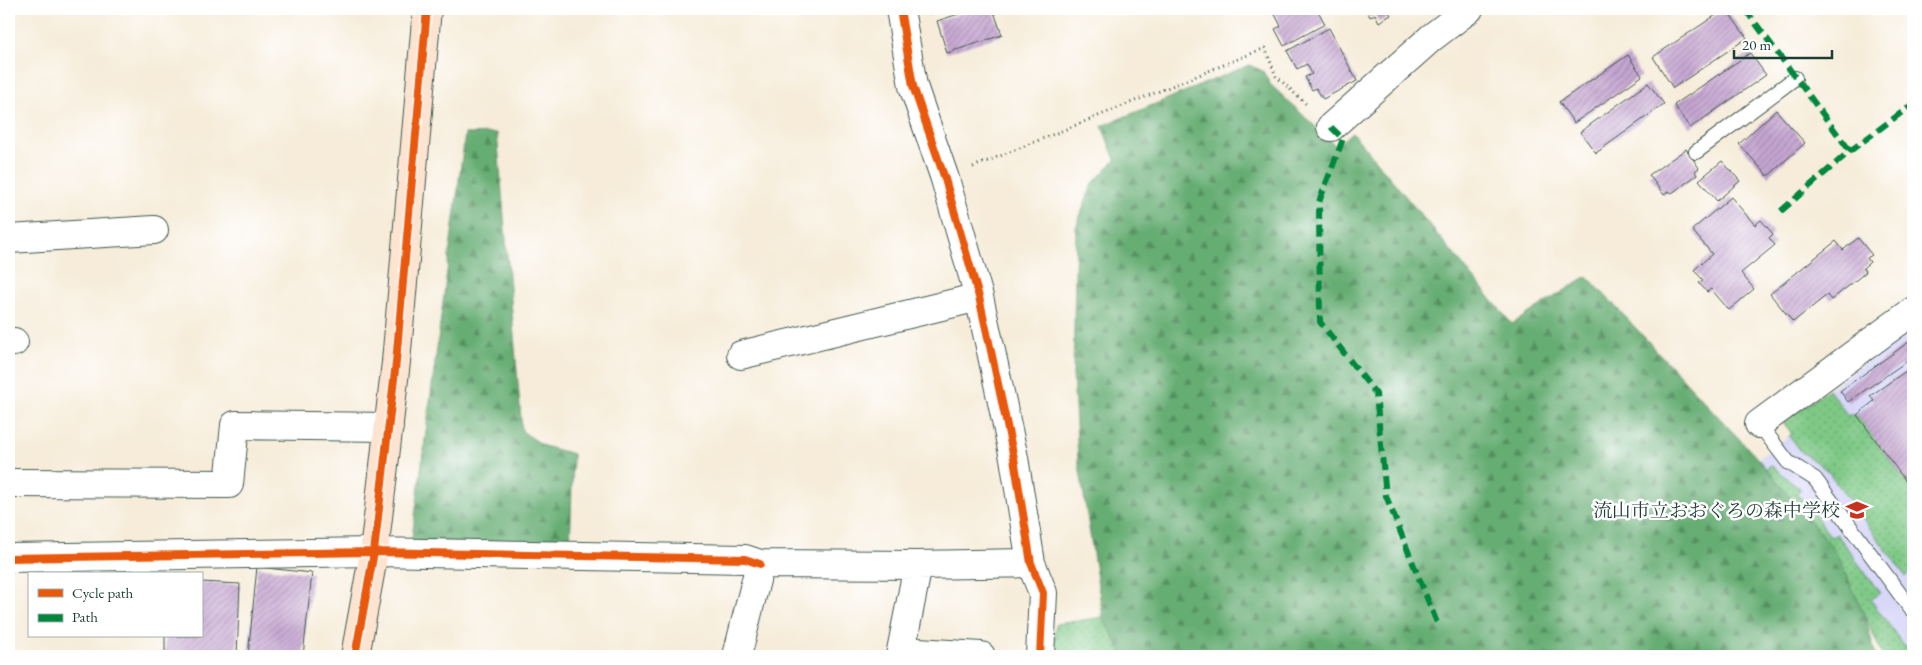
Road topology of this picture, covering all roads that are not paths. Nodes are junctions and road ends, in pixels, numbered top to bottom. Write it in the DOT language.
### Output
graph roads {
  1 [pos="427,9"];
  2 [pos="900,9"];
  3 [pos="1470,9"];
  4 [pos="1795,78"];
  5 [pos="1331,127"];
  6 [pos="1696,152"];
  7 [pos="154,230"];
  8 [pos="9,239"];
  9 [pos="979,297"];
  10 [pos="1913,311"];
  11 [pos="741,355"];
  12 [pos="1759,424"];
  13 [pos="389,427"];
  14 [pos="9,482"];
  15 [pos="374,552"];
  16 [pos="9,558"];
  17 [pos="1032,563"];
  18 [pos="760,564"];
  19 [pos="918,565"];
  20 [pos="1911,610"];
  21 [pos="901,653"];
  22 [pos="355,656"];
  23 [pos="738,656"];
  24 [pos="981,656"];
  25 [pos="1040,656"];
  1 -- 13 [label="street"];
  2 -- 9 [label="street"];
  3 -- 5 [label="street"];
  4 -- 6 [label="lane"];
  7 -- 8 [label="street"];
  9 -- 11 [label="street"];
  9 -- 17 [label="street"];
  10 -- 12 [label="street"];
  12 -- 20 [label="lane"];
  13 -- 14 [label="street"];
  13 -- 15 [label="street"];
  15 -- 16 [label="street"];
  15 -- 18 [label="street"];
  15 -- 22 [label="street"];
  17 -- 19 [label="street"];
  17 -- 25 [label="street"];
  18 -- 19 [label="street"];
  18 -- 23 [label="street"];
  19 -- 21 [label="street"];
  21 -- 24 [label="street"];
}
